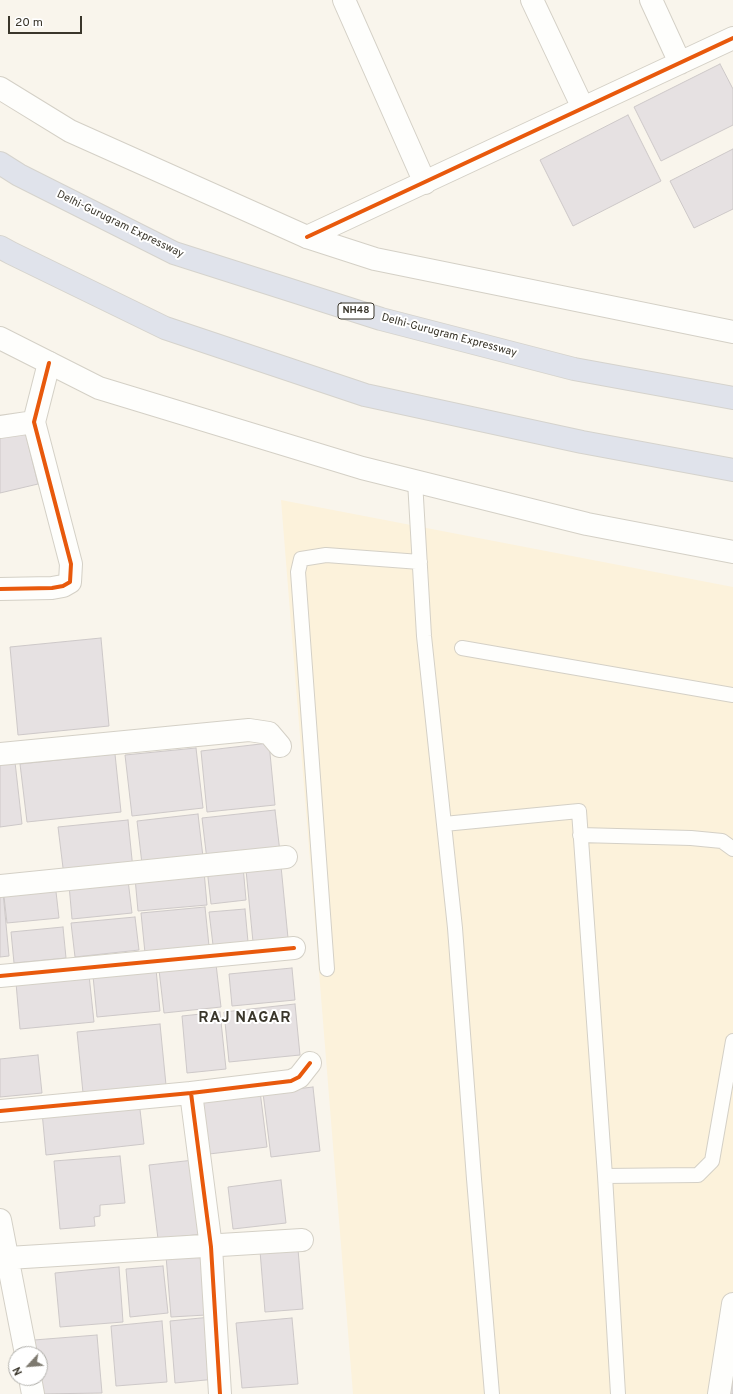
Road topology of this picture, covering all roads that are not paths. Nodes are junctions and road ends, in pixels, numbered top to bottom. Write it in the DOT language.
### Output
graph roads {
  1 [pos="344,0"];
  2 [pos="532,0"];
  3 [pos="651,0"];
  4 [pos="733,38"];
  5 [pos="680,63"];
  6 [pos="0,88"];
  7 [pos="582,108"];
  8 [pos="0,163"];
  9 [pos="424,183"];
  10 [pos="307,237"];
  11 [pos="0,247"];
  12 [pos="733,332"];
  13 [pos="0,338"];
  14 [pos="49,363"];
  15 [pos="733,398"];
  16 [pos="34,422"];
  17 [pos="0,427"];
  18 [pos="733,470"];
  19 [pos="415,481"];
  20 [pos="733,552"];
  21 [pos="420,562"];
  22 [pos="0,589"];
  23 [pos="462,648"];
  24 [pos="733,695"];
  25 [pos="280,746"];
  26 [pos="0,754"];
  27 [pos="444,824"];
  28 [pos="580,835"];
  29 [pos="733,849"];
  30 [pos="286,857"];
  31 [pos="0,886"];
  32 [pos="294,948"];
  33 [pos="327,969"];
  34 [pos="0,976"];
  35 [pos="733,1041"];
  36 [pos="310,1063"];
  37 [pos="191,1093"];
  38 [pos="0,1110"];
  39 [pos="605,1176"];
  40 [pos="0,1220"];
  41 [pos="302,1240"];
  42 [pos="210,1246"];
  43 [pos="8,1258"];
  44 [pos="733,1304"];
  45 [pos="24,1346"];
  46 [pos="220,1394"];
  47 [pos="492,1394"];
  48 [pos="618,1394"];
  49 [pos="719,1394"];
  1 -- 9 [label="street"];
  2 -- 7 [label="street"];
  3 -- 5 [label="street"];
  4 -- 5 [label="street"];
  5 -- 7 [label="street"];
  6 -- 10 [label="street"];
  7 -- 9 [label="street"];
  8 -- 15 [label="highway, Delhi-Gurugram Expressway / NH48"];
  9 -- 10 [label="street"];
  10 -- 12 [label="street"];
  11 -- 18 [label="highway"];
  13 -- 14 [label="street"];
  14 -- 16 [label="street"];
  14 -- 19 [label="street"];
  16 -- 17 [label="street"];
  16 -- 22 [label="street"];
  19 -- 20 [label="street"];
  19 -- 21 [label="lane"];
  21 -- 27 [label="lane"];
  21 -- 33 [label="lane"];
  23 -- 24 [label="lane"];
  25 -- 26 [label="street"];
  27 -- 28 [label="lane"];
  27 -- 47 [label="lane"];
  28 -- 29 [label="lane"];
  28 -- 39 [label="lane"];
  30 -- 31 [label="street"];
  32 -- 34 [label="street"];
  35 -- 39 [label="lane"];
  36 -- 37 [label="street"];
  37 -- 38 [label="street"];
  37 -- 42 [label="street"];
  39 -- 48 [label="lane"];
  40 -- 43 [label="street"];
  41 -- 42 [label="street"];
  42 -- 43 [label="street"];
  42 -- 46 [label="street"];
  43 -- 45 [label="street"];
  44 -- 49 [label="street"];
}
